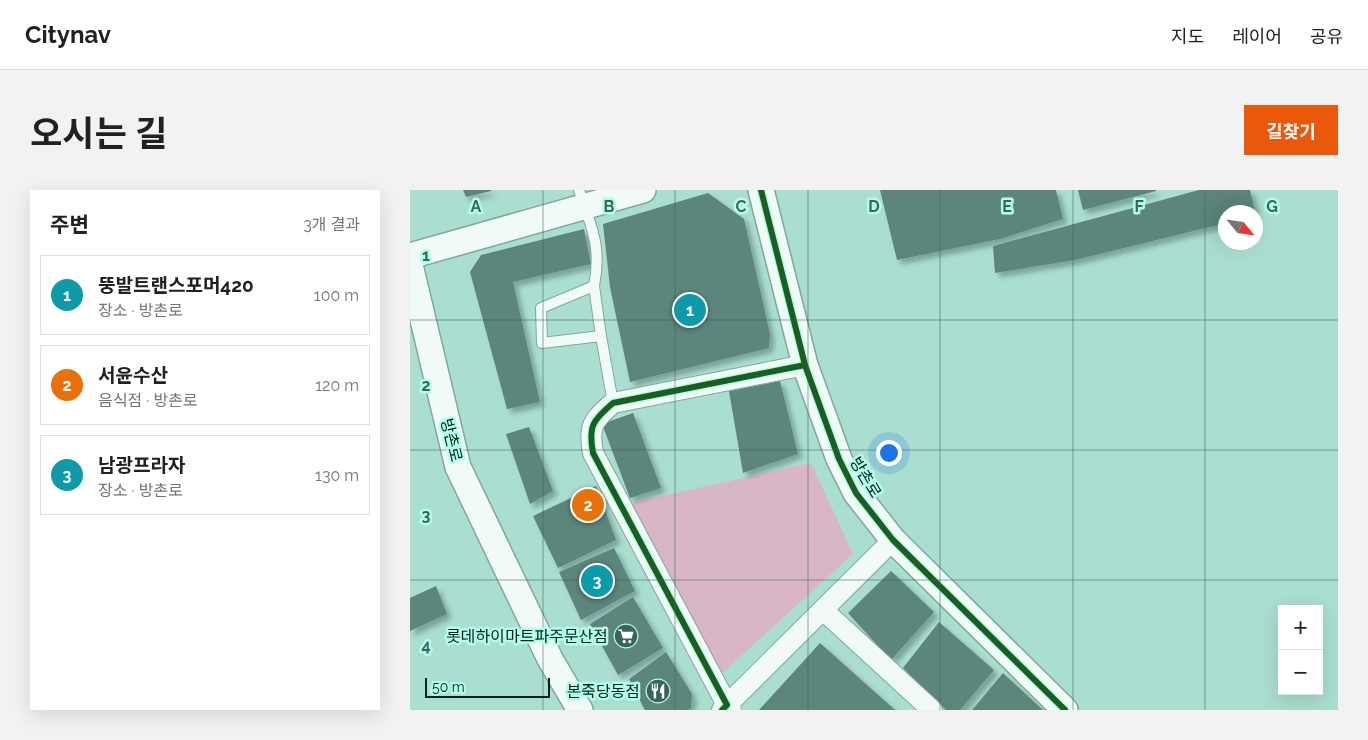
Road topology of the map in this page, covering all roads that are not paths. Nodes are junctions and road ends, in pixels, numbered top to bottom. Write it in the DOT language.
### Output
graph roads {
  1 [pos="643,190"];
  2 [pos="761,190"];
  3 [pos="582,198"];
  4 [pos="410,256"];
  5 [pos="410,265"];
  6 [pos="594,286"];
  7 [pos="601,336"];
  8 [pos="805,365"];
  9 [pos="613,403"];
  10 [pos="893,540"];
  11 [pos="823,610"];
  12 [pos="727,708"];
  13 [pos="580,710"];
  14 [pos="932,710"];
  15 [pos="1065,710"];
  1 -- 3 [label="street"];
  2 -- 8 [label="street, 방촌로"];
  3 -- 4 [label="street"];
  3 -- 6 [label="lane"];
  5 -- 13 [label="street, 방촌로"];
  6 -- 7 [label="lane"];
  6 -- 7 [label="lane"];
  7 -- 9 [label="lane"];
  8 -- 9 [label="street"];
  8 -- 10 [label="street, 방촌로"];
  9 -- 12 [label="street"];
  10 -- 11 [label="street"];
  10 -- 15 [label="street, 방촌로"];
  11 -- 12 [label="street"];
  11 -- 14 [label="street"];
}
